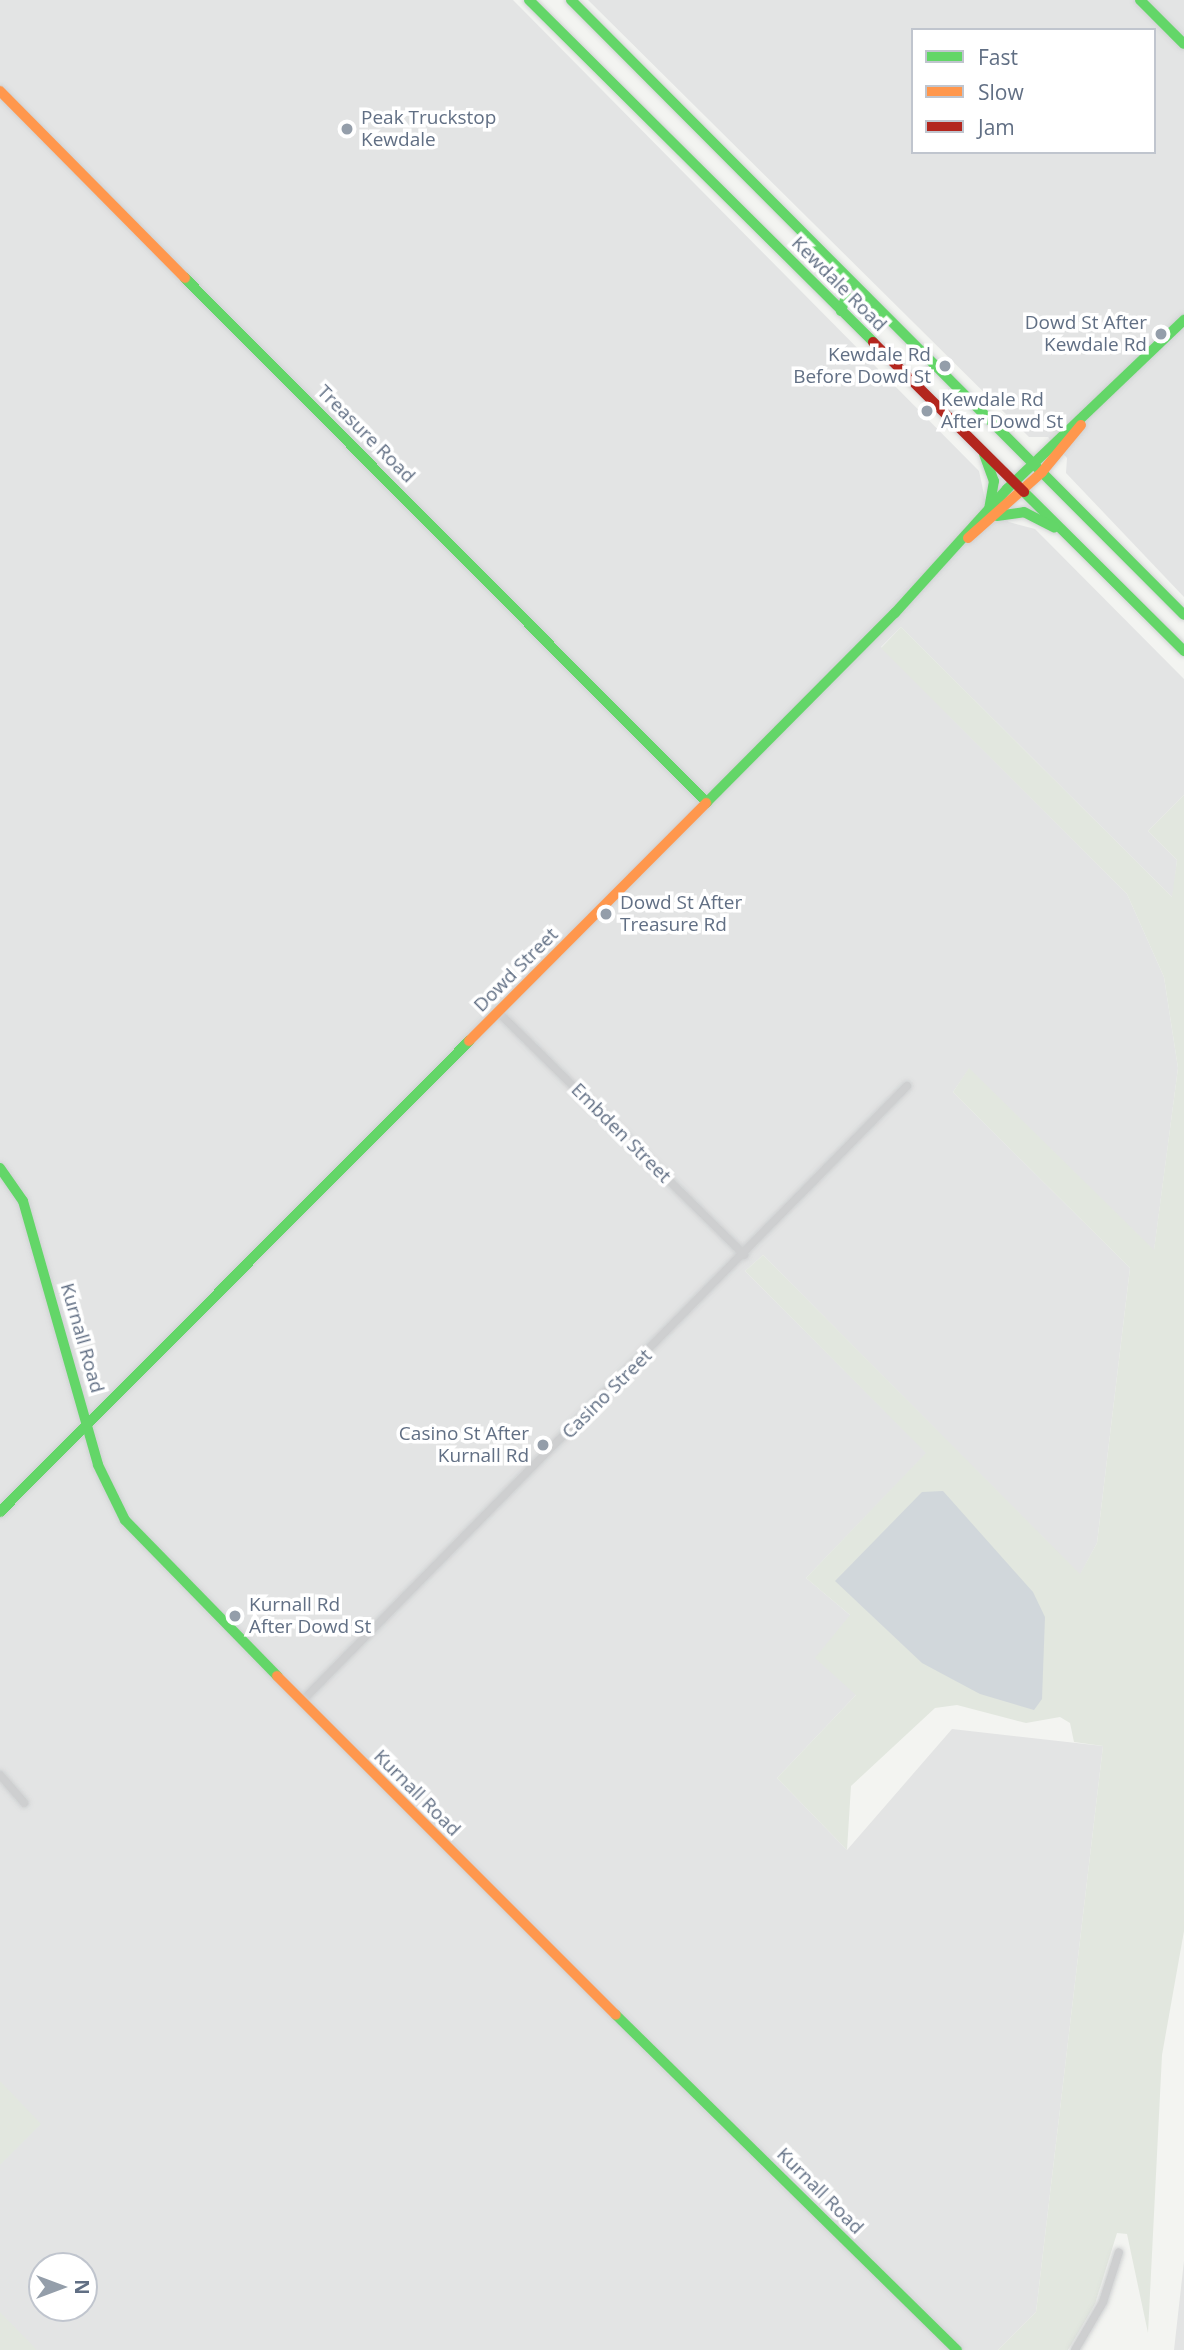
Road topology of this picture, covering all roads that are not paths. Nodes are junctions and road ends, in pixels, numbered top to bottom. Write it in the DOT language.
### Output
graph roads {
  1 [pos="529,0"];
  2 [pos="571,0"];
  3 [pos="1140,0"];
  4 [pos="1184,44"];
  5 [pos="0,91"];
  6 [pos="836,265"];
  7 [pos="841,311"];
  8 [pos="1184,320"];
  9 [pos="1081,425"];
  10 [pos="981,449"];
  11 [pos="1034,463"];
  12 [pos="1042,472"];
  13 [pos="1015,481"];
  14 [pos="1024,490"];
  15 [pos="993,513"];
  16 [pos="1064,531"];
  17 [pos="1184,615"];
  18 [pos="1184,652"];
  19 [pos="707,803"];
  20 [pos="498,1012"];
  21 [pos="907,1086"];
  22 [pos="0,1168"];
  23 [pos="744,1255"];
  24 [pos="87,1425"];
  25 [pos="0,1512"];
  26 [pos="304,1699"];
  27 [pos="0,1775"];
  28 [pos="24,1803"];
  29 [pos="1119,2252"];
  30 [pos="957,2350"];
  31 [pos="1075,2350"];
  1 -- 7 [label="street, Kewdale Road"];
  2 -- 6 [label="street, Kewdale Road"];
  3 -- 4 [label="street"];
  5 -- 19 [label="street, Treasure Road"];
  6 -- 7 [label="street"];
  6 -- 11 [label="street, Kewdale Road"];
  7 -- 10 [label="street, Kewdale Road"];
  8 -- 9 [label="street, Dowd Street"];
  9 -- 11 [label="street, Dowd Street"];
  9 -- 12 [label="street, Dowd Street"];
  10 -- 13 [label="street, Kewdale Road"];
  10 -- 15 [label="street"];
  11 -- 12 [label="street, Kewdale Road"];
  11 -- 13 [label="street, Dowd Street"];
  12 -- 14 [label="street, Dowd Street"];
  12 -- 17 [label="street, Kewdale Road"];
  13 -- 14 [label="street, Kewdale Road"];
  13 -- 15 [label="street, Dowd Street"];
  14 -- 15 [label="street, Dowd Street"];
  14 -- 16 [label="street, Kewdale Road"];
  15 -- 16 [label="street"];
  15 -- 19 [label="street, Dowd Street"];
  16 -- 18 [label="street, Kewdale Road"];
  19 -- 20 [label="street, Dowd Street"];
  20 -- 23 [label="street, Embden Street"];
  20 -- 24 [label="street, Dowd Street"];
  21 -- 23 [label="street, Casino Street"];
  22 -- 24 [label="street, Kurnall Road"];
  23 -- 26 [label="street, Casino Street"];
  24 -- 25 [label="street, Dowd Street"];
  24 -- 26 [label="street, Kurnall Road"];
  26 -- 30 [label="street, Kurnall Road"];
  27 -- 28 [label="street"];
  29 -- 31 [label="street"];
}
